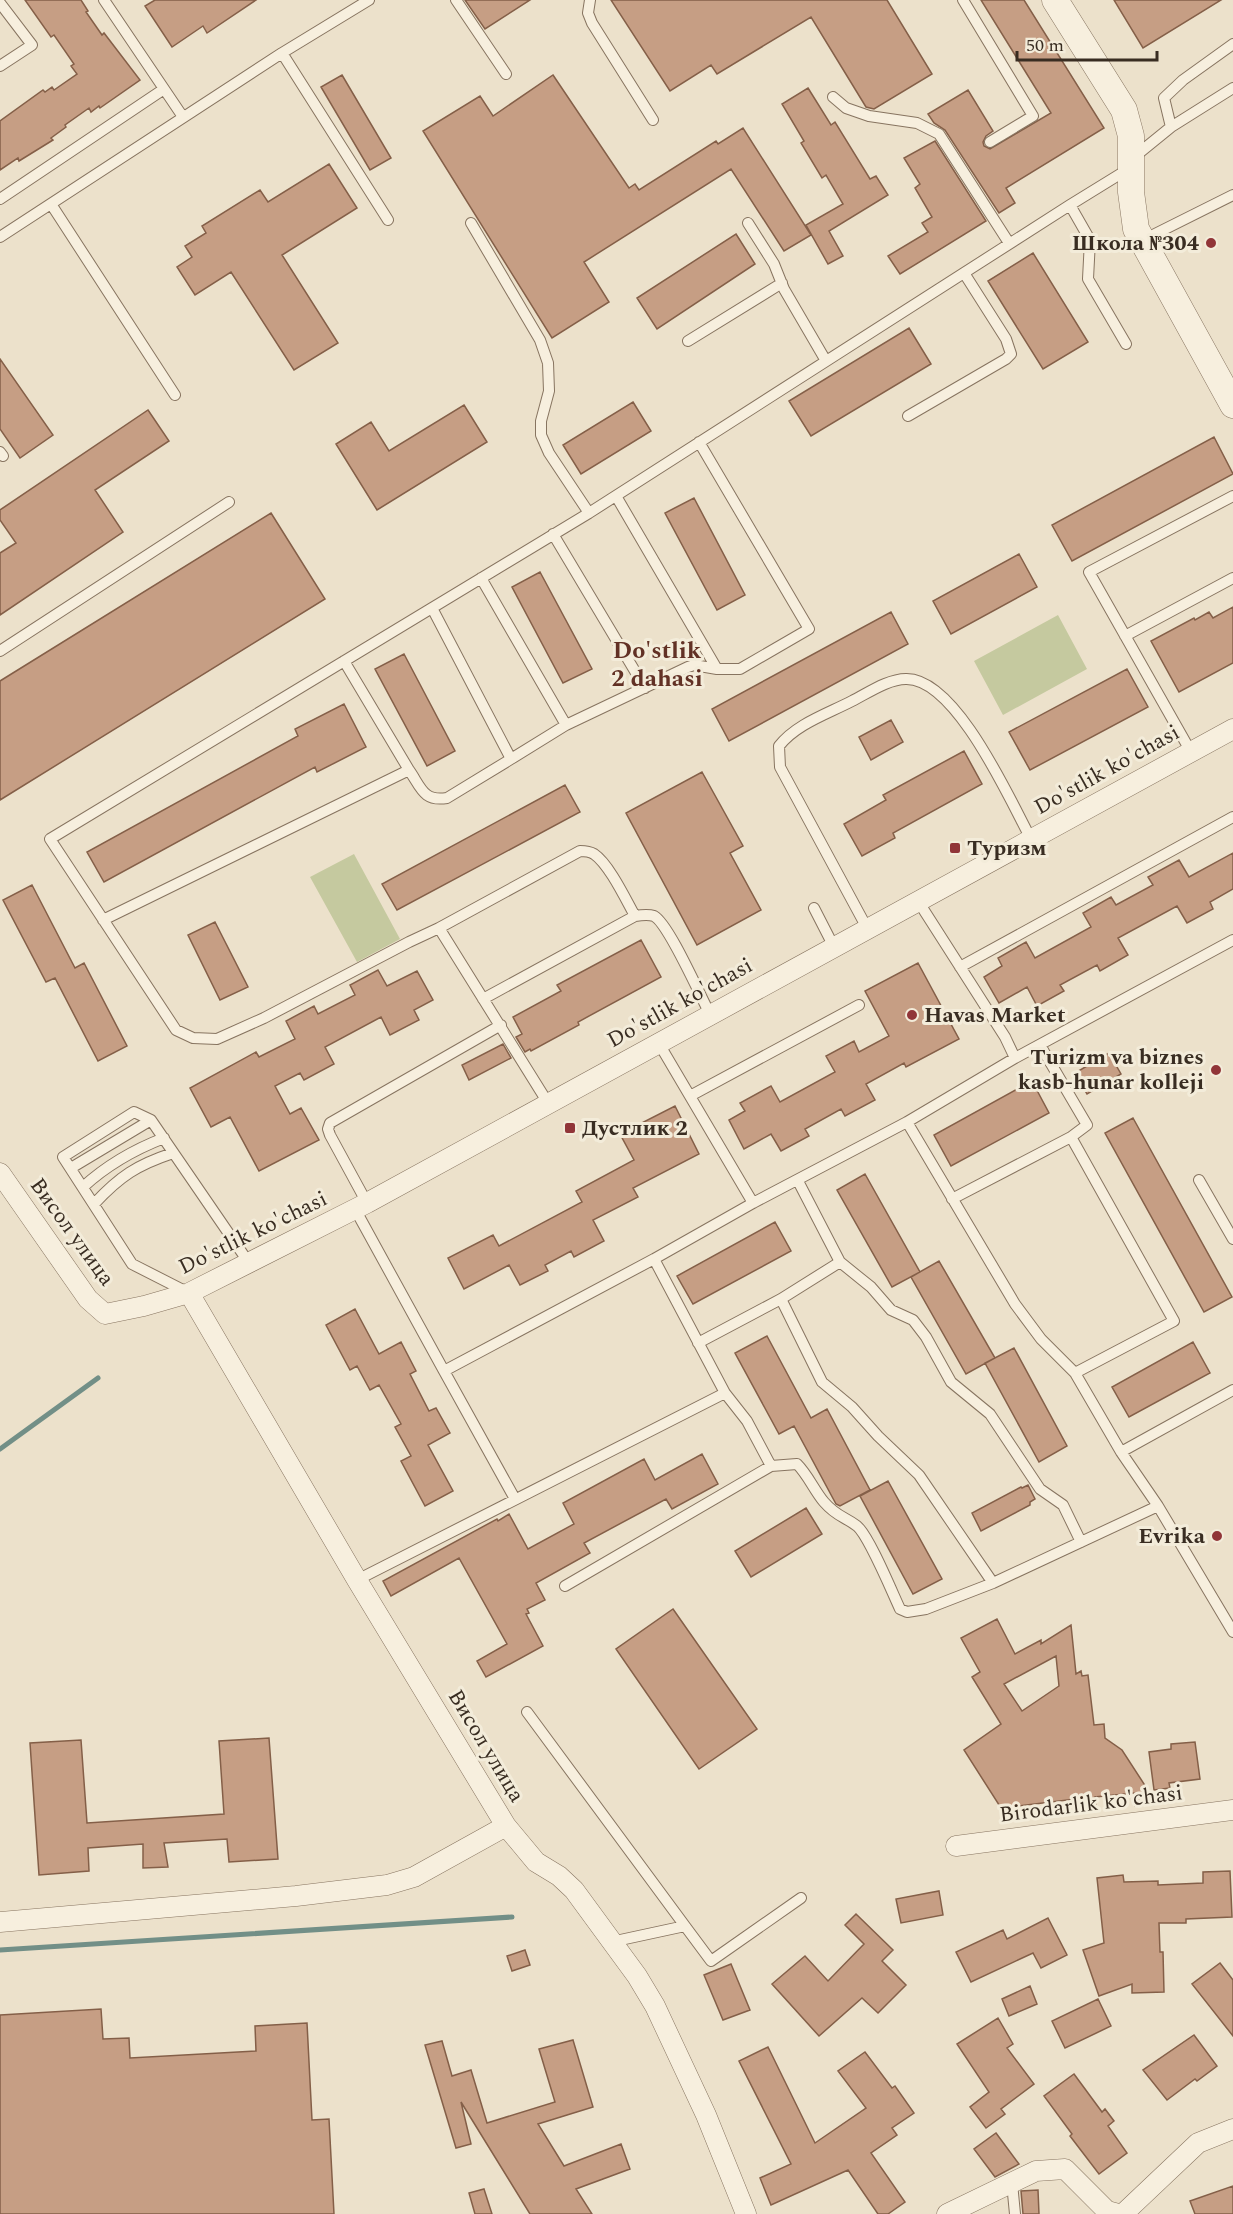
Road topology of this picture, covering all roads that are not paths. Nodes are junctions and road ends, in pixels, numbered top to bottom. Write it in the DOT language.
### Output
graph roads {
  1 [pos="104,0"];
  2 [pos="369,0"];
  3 [pos="456,0"];
  4 [pos="590,0"];
  5 [pos="963,0"];
  6 [pos="1055,0"];
  7 [pos="0,3"];
  8 [pos="1233,44"];
  9 [pos="282,52"];
  10 [pos="0,66"];
  11 [pos="506,74"];
  12 [pos="1233,88"];
  13 [pos="164,89"];
  14 [pos="833,97"];
  15 [pos="183,117"];
  16 [pos="653,120"];
  17 [pos="1171,127"];
  18 [pos="990,142"];
  19 [pos="1130,168"];
  20 [pos="1233,195"];
  21 [pos="0,199"];
  22 [pos="51,204"];
  23 [pos="1070,204"];
  24 [pos="388,220"];
  25 [pos="471,223"];
  26 [pos="748,223"];
  27 [pos="0,237"];
  28 [pos="1141,241"];
  29 [pos="1010,243"];
  30 [pos="964,273"];
  31 [pos="782,283"];
  32 [pos="688,341"];
  33 [pos="1126,344"];
  34 [pos="826,361"];
  35 [pos="175,395"];
  36 [pos="1233,405"];
  37 [pos="908,416"];
  38 [pos="699,442"];
  39 [pos="616,496"];
  40 [pos="1233,496"];
  41 [pos="229,502"];
  42 [pos="589,513"];
  43 [pos="553,534"];
  44 [pos="481,578"];
  45 [pos="1233,578"];
  46 [pos="432,608"];
  47 [pos="1125,636"];
  48 [pos="0,651"];
  49 [pos="344,661"];
  50 [pos="717,669"];
  51 [pos="645,688"];
  52 [pos="566,725"];
  53 [pos="1233,729"];
  54 [pos="1191,752"];
  55 [pos="511,759"];
  56 [pos="409,770"];
  57 [pos="1233,817"];
  58 [pos="1031,839"];
  59 [pos="918,901"];
  60 [pos="814,908"];
  61 [pos="635,916"];
  62 [pos="103,920"];
  63 [pos="439,928"];
  64 [pos="867,928"];
  65 [pos="1233,940"];
  66 [pos="834,947"];
  67 [pos="960,967"];
  68 [pos="483,999"];
  69 [pos="860,1005"];
  70 [pos="710,1014"];
  71 [pos="501,1025"];
  72 [pos="658,1042"];
  73 [pos="1040,1045"];
  74 [pos="1015,1058"];
  75 [pos="690,1096"];
  76 [pos="548,1103"];
  77 [pos="151,1120"];
  78 [pos="907,1122"];
  79 [pos="1071,1137"];
  80 [pos="164,1138"];
  81 [pos="173,1153"];
  82 [pos="71,1168"];
  83 [pos="0,1173"];
  84 [pos="1198,1180"];
  85 [pos="798,1181"];
  86 [pos="83,1187"];
  87 [pos="952,1199"];
  88 [pos="753,1203"];
  89 [pos="94,1204"];
  90 [pos="361,1206"];
  91 [pos="1233,1239"];
  92 [pos="654,1259"];
  93 [pos="840,1262"];
  94 [pos="249,1263"];
  95 [pos="189,1293"];
  96 [pos="781,1299"];
  97 [pos="144,1306"];
  98 [pos="698,1343"];
  99 [pos="444,1371"];
  100 [pos="1075,1373"];
  101 [pos="1233,1390"];
  102 [pos="724,1393"];
  103 [pos="1121,1452"];
  104 [pos="771,1466"];
  105 [pos="515,1499"];
  106 [pos="1158,1506"];
  107 [pos="1081,1542"];
  108 [pos="357,1580"];
  109 [pos="993,1583"];
  110 [pos="565,1586"];
  111 [pos="1233,1632"];
  112 [pos="527,1712"];
  113 [pos="1233,1810"];
  114 [pos="506,1826"];
  115 [pos="956,1846"];
  116 [pos="801,1898"];
  117 [pos="0,1922"];
  118 [pos="685,1926"];
  119 [pos="611,1942"];
  120 [pos="1233,2129"];
  121 [pos="1012,2183"];
  122 [pos="746,2214"];
  123 [pos="946,2214"];
  124 [pos="1015,2214"];
  125 [pos="1118,2214"];
  126 [pos="1123,2214"];
  1 -- 13 [label="lane"];
  2 -- 9 [label="lane"];
  3 -- 11 [label="lane"];
  4 -- 16 [label="lane"];
  5 -- 18 [label="lane"];
  6 -- 19 [label="street"];
  7 -- 10 [label="lane"];
  8 -- 17 [label="lane"];
  9 -- 15 [label="lane"];
  9 -- 24 [label="lane"];
  12 -- 17 [label="lane"];
  13 -- 15 [label="lane"];
  13 -- 21 [label="lane"];
  14 -- 29 [label="lane"];
  15 -- 22 [label="lane"];
  17 -- 19 [label="lane"];
  19 -- 23 [label="lane"];
  19 -- 28 [label="street"];
  20 -- 28 [label="lane"];
  22 -- 27 [label="lane"];
  22 -- 35 [label="lane"];
  23 -- 29 [label="lane"];
  23 -- 33 [label="lane"];
  25 -- 42 [label="lane"];
  26 -- 31 [label="lane"];
  28 -- 36 [label="street"];
  29 -- 30 [label="lane"];
  30 -- 34 [label="lane"];
  30 -- 37 [label="lane"];
  31 -- 32 [label="lane"];
  31 -- 34 [label="lane"];
  34 -- 38 [label="lane"];
  38 -- 39 [label="lane"];
  38 -- 50 [label="lane"];
  39 -- 42 [label="lane"];
  39 -- 50 [label="lane"];
  40 -- 47 [label="lane"];
  41 -- 48 [label="lane"];
  42 -- 43 [label="lane"];
  43 -- 44 [label="lane"];
  43 -- 51 [label="lane"];
  44 -- 46 [label="lane"];
  44 -- 52 [label="lane"];
  45 -- 47 [label="lane"];
  46 -- 49 [label="lane"];
  46 -- 55 [label="lane"];
  47 -- 54 [label="lane"];
  49 -- 56 [label="lane"];
  49 -- 62 [label="lane"];
  50 -- 51 [label="lane"];
  51 -- 52 [label="lane"];
  52 -- 55 [label="lane"];
  53 -- 54 [label="street, Do'stlik ko'chasi"];
  54 -- 58 [label="street, Do'stlik ko'chasi"];
  55 -- 56 [label="lane"];
  56 -- 62 [label="lane"];
  57 -- 67 [label="lane"];
  58 -- 59 [label="street, Do'stlik ko'chasi"];
  58 -- 64 [label="lane"];
  59 -- 64 [label="street, Do'stlik ko'chasi"];
  59 -- 67 [label="lane"];
  60 -- 66 [label="lane"];
  61 -- 63 [label="lane"];
  61 -- 68 [label="lane"];
  61 -- 70 [label="lane"];
  62 -- 63 [label="lane"];
  63 -- 68 [label="lane"];
  64 -- 66 [label="street, Do'stlik ko'chasi"];
  65 -- 73 [label="lane"];
  66 -- 70 [label="street, Do'stlik ko'chasi"];
  67 -- 74 [label="lane"];
  68 -- 71 [label="lane"];
  69 -- 75 [label="lane"];
  70 -- 72 [label="street, Do'stlik ko'chasi"];
  71 -- 76 [label="lane"];
  71 -- 90 [label="lane"];
  72 -- 75 [label="lane"];
  72 -- 76 [label="street, Do'stlik ko'chasi"];
  73 -- 74 [label="lane"];
  73 -- 79 [label="lane"];
  74 -- 78 [label="lane"];
  75 -- 88 [label="lane"];
  76 -- 90 [label="street, Do'stlik ko'chasi"];
  77 -- 80 [label="lane"];
  77 -- 82 [label="lane"];
  77 -- 82 [label="lane"];
  78 -- 85 [label="lane"];
  78 -- 87 [label="lane"];
  79 -- 87 [label="lane"];
  79 -- 100 [label="lane"];
  80 -- 81 [label="lane"];
  80 -- 86 [label="lane"];
  81 -- 89 [label="lane"];
  81 -- 94 [label="lane"];
  82 -- 86 [label="lane"];
  83 -- 97 [label="street, Висол улица"];
  84 -- 91 [label="lane"];
  85 -- 88 [label="lane"];
  85 -- 93 [label="lane"];
  86 -- 89 [label="lane"];
  87 -- 100 [label="lane"];
  88 -- 92 [label="lane"];
  89 -- 95 [label="lane"];
  90 -- 94 [label="street, Do'stlik ko'chasi"];
  90 -- 99 [label="lane"];
  92 -- 98 [label="lane"];
  92 -- 99 [label="lane"];
  93 -- 96 [label="lane"];
  93 -- 107 [label="lane"];
  94 -- 95 [label="street, Do'stlik ko'chasi"];
  95 -- 97 [label="street, Do'stlik ko'chasi"];
  95 -- 108 [label="street, Висол улица"];
  96 -- 98 [label="lane"];
  96 -- 109 [label="lane"];
  98 -- 102 [label="lane"];
  99 -- 105 [label="lane"];
  100 -- 103 [label="lane"];
  101 -- 103 [label="lane"];
  102 -- 104 [label="lane"];
  102 -- 105 [label="lane"];
  103 -- 106 [label="lane"];
  104 -- 109 [label="lane"];
  104 -- 110 [label="lane"];
  105 -- 108 [label="lane"];
  106 -- 107 [label="lane"];
  106 -- 111 [label="lane"];
  107 -- 109 [label="lane"];
  108 -- 114 [label="street, Висол улица"];
  112 -- 118 [label="lane"];
  113 -- 115 [label="street, Birodarlik ko'chasi"];
  114 -- 117 [label="street"];
  114 -- 119 [label="street, Висол улица"];
  116 -- 118 [label="lane"];
  118 -- 119 [label="lane"];
  119 -- 122 [label="street, Висол улица"];
  120 -- 126 [label="street"];
  121 -- 123 [label="street"];
  121 -- 124 [label="lane"];
  121 -- 125 [label="street"];
}
